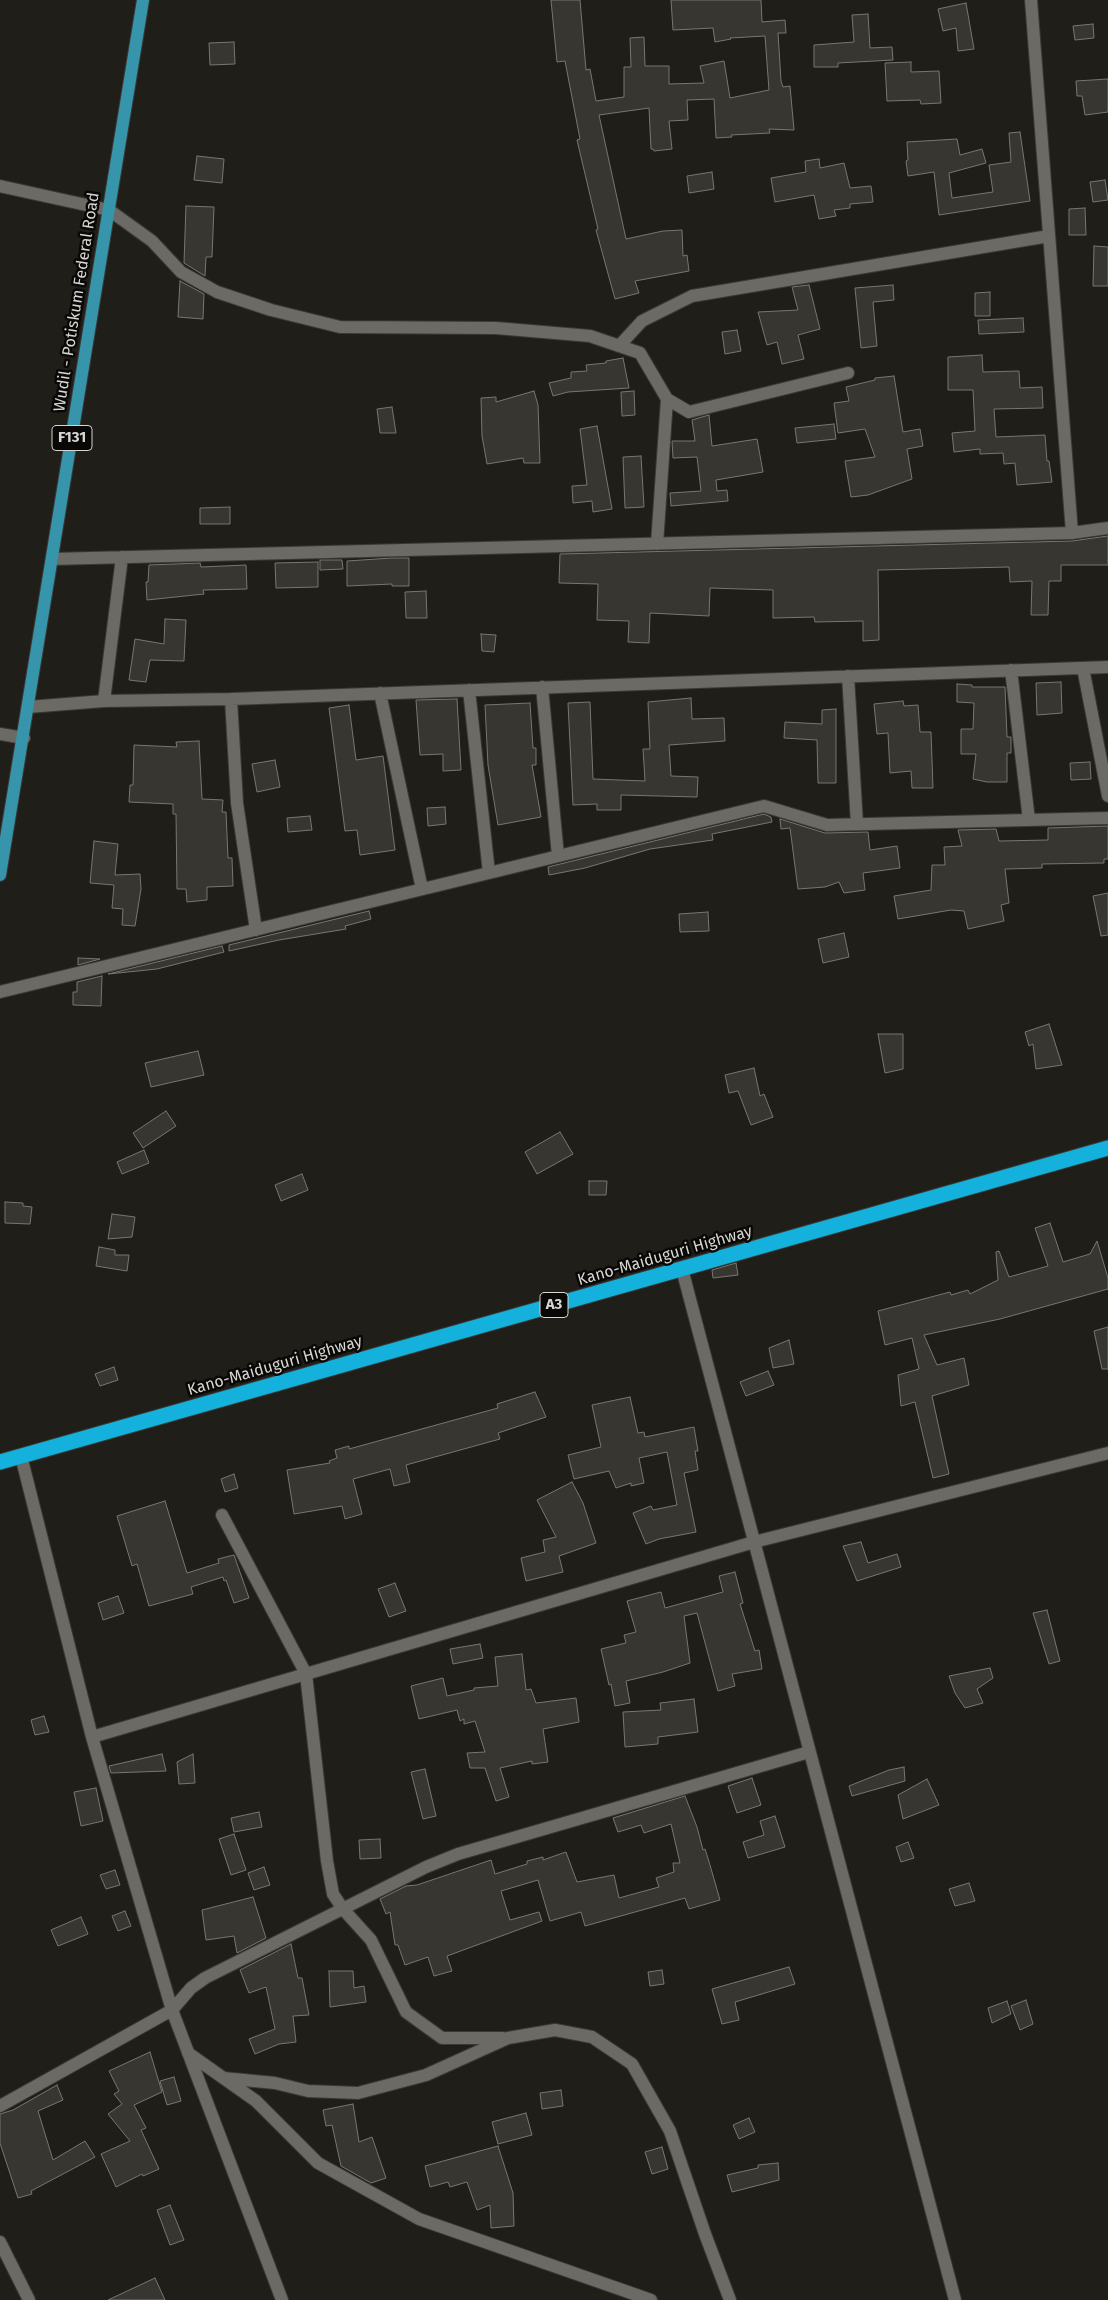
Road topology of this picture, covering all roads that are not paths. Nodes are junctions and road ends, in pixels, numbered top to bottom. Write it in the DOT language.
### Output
graph roads {
  1 [pos="143,0"];
  2 [pos="1031,0"];
  3 [pos="0,186"];
  4 [pos="109,210"];
  5 [pos="1049,236"];
  6 [pos="618,346"];
  7 [pos="848,373"];
  8 [pos="667,399"];
  9 [pos="1108,528"];
  10 [pos="1072,533"];
  11 [pos="657,544"];
  12 [pos="122,557"];
  13 [pos="52,559"];
  14 [pos="1108,667"];
  15 [pos="1083,668"];
  16 [pos="1011,670"];
  17 [pos="848,676"];
  18 [pos="542,687"];
  19 [pos="469,690"];
  20 [pos="380,694"];
  21 [pos="231,699"];
  22 [pos="104,701"];
  23 [pos="28,707"];
  24 [pos="0,734"];
  25 [pos="24,738"];
  26 [pos="1108,796"];
  27 [pos="1108,818"];
  28 [pos="1029,820"];
  29 [pos="857,824"];
  30 [pos="558,856"];
  31 [pos="489,873"];
  32 [pos="0,875"];
  33 [pos="422,890"];
  34 [pos="256,930"];
  35 [pos="0,992"];
  36 [pos="1108,1148"];
  37 [pos="682,1269"];
  38 [pos="1108,1453"];
  39 [pos="21,1456"];
  40 [pos="0,1462"];
  41 [pos="222,1515"];
  42 [pos="754,1542"];
  43 [pos="306,1674"];
  44 [pos="92,1737"];
  45 [pos="810,1752"];
  46 [pos="343,1909"];
  47 [pos="172,2010"];
  48 [pos="508,2038"];
  49 [pos="188,2053"];
  50 [pos="223,2078"];
  51 [pos="0,2106"];
  52 [pos="0,2242"];
  53 [pos="29,2300"];
  54 [pos="282,2300"];
  55 [pos="651,2300"];
  56 [pos="730,2300"];
  57 [pos="955,2300"];
  1 -- 4 [label="main road, Wudil - Potiskum Federal Road / F131"];
  2 -- 5 [label="street"];
  3 -- 4 [label="street"];
  4 -- 6 [label="street"];
  4 -- 13 [label="main road, Wudil - Potiskum Federal Road / F131"];
  5 -- 6 [label="street"];
  5 -- 10 [label="street"];
  6 -- 8 [label="street"];
  7 -- 8 [label="street"];
  8 -- 11 [label="street"];
  9 -- 10 [label="street"];
  10 -- 11 [label="street"];
  11 -- 12 [label="street"];
  12 -- 13 [label="street"];
  12 -- 22 [label="street"];
  13 -- 23 [label="main road, Wudil - Potiskum Federal Road / F131"];
  14 -- 15 [label="street"];
  15 -- 16 [label="street"];
  15 -- 26 [label="street"];
  16 -- 17 [label="street"];
  16 -- 28 [label="street"];
  17 -- 18 [label="street"];
  17 -- 29 [label="street"];
  18 -- 19 [label="street"];
  18 -- 30 [label="street"];
  19 -- 20 [label="street"];
  19 -- 31 [label="street"];
  20 -- 21 [label="street"];
  20 -- 33 [label="street"];
  21 -- 22 [label="street"];
  21 -- 34 [label="street"];
  22 -- 23 [label="street"];
  23 -- 25 [label="main road, Wudil - Potiskum Federal Road / F131"];
  24 -- 25 [label="street"];
  25 -- 32 [label="main road, Wudil - Potiskum Federal Road / F131"];
  27 -- 28 [label="street"];
  28 -- 29 [label="street"];
  29 -- 30 [label="street"];
  30 -- 31 [label="street"];
  31 -- 33 [label="street"];
  33 -- 34 [label="street"];
  34 -- 35 [label="street"];
  36 -- 37 [label="highway, Kano-Maiduguri Highway / A3"];
  37 -- 39 [label="highway, Kano-Maiduguri Highway / A3"];
  37 -- 42 [label="street"];
  38 -- 42 [label="street"];
  39 -- 40 [label="highway, Kano-Maiduguri Highway / A3"];
  39 -- 44 [label="street"];
  41 -- 43 [label="street"];
  42 -- 43 [label="street"];
  42 -- 45 [label="street"];
  43 -- 44 [label="street"];
  43 -- 46 [label="street"];
  44 -- 47 [label="street"];
  45 -- 46 [label="street"];
  45 -- 57 [label="street"];
  46 -- 47 [label="street"];
  46 -- 48 [label="street"];
  47 -- 49 [label="street"];
  47 -- 51 [label="street"];
  48 -- 50 [label="street"];
  48 -- 56 [label="street"];
  49 -- 50 [label="street"];
  49 -- 54 [label="street"];
  50 -- 55 [label="street"];
  52 -- 53 [label="street"];
}
